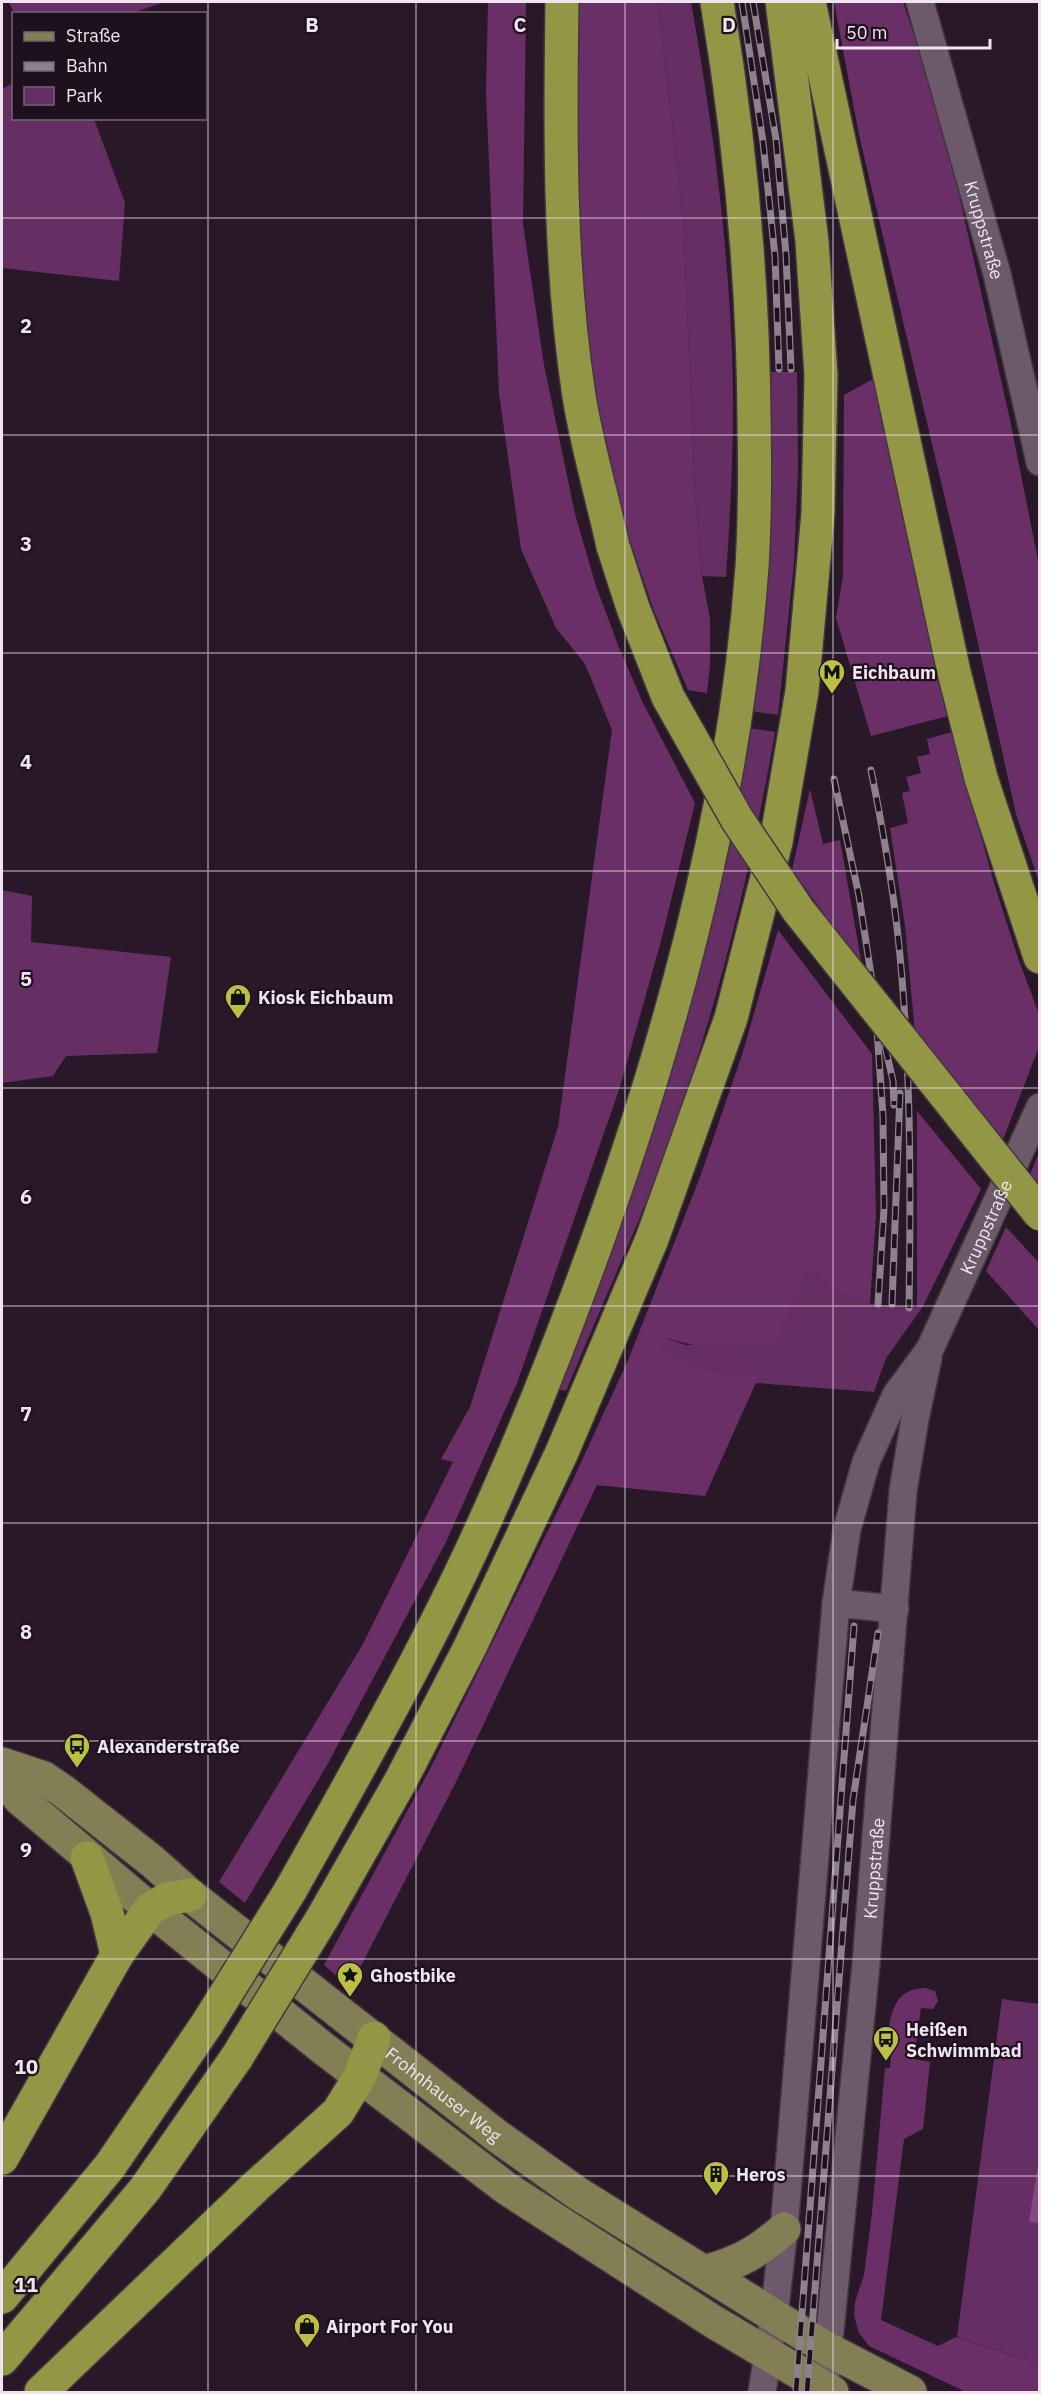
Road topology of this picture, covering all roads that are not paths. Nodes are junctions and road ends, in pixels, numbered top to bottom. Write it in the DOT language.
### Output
graph roads {
  1 [pos="562,2"];
  2 [pos="717,2"];
  3 [pos="782,2"];
  4 [pos="809,2"];
  5 [pos="920,2"];
  6 [pos="1040,462"];
  7 [pos="1040,957"];
  8 [pos="1040,1107"];
  9 [pos="1040,1214"];
  10 [pos="930,1348"];
  11 [pos="836,1603"];
  12 [pos="895,1609"];
  13 [pos="2,1764"];
  14 [pos="2,1776"];
  15 [pos="87,1858"];
  16 [pos="190,1895"];
  17 [pos="150,1910"];
  18 [pos="117,1955"];
  19 [pos="374,2038"];
  20 [pos="360,2076"];
  21 [pos="2,2158"];
  22 [pos="784,2229"];
  23 [pos="704,2272"];
  24 [pos="2,2297"];
  25 [pos="774,2316"];
  26 [pos="829,2350"];
  27 [pos="2,2359"];
  28 [pos="778,2369"];
  29 [pos="826,2391"];
  30 [pos="41,2392"];
  31 [pos="762,2392"];
  32 [pos="910,2392"];
  1 -- 9 [label="highway, bridge"];
  2 -- 24 [label="highway, bridge"];
  3 -- 27 [label="highway, bridge"];
  4 -- 7 [label="highway"];
  5 -- 6 [label="street, Kruppstraße"];
  8 -- 10 [label="street, Kruppstraße"];
  10 -- 11 [label="street, Kruppstraße"];
  10 -- 12 [label="street, Kruppstraße"];
  11 -- 12 [label="street"];
  11 -- 22 [label="street, Kruppstraße"];
  12 -- 26 [label="street, Kruppstraße"];
  13 -- 16 [label="main road, Frohnhauser Weg"];
  14 -- 15 [label="main road, Frohnhauser Weg"];
  15 -- 17 [label="main road, Frohnhauser Weg"];
  15 -- 18 [label="highway"];
  16 -- 17 [label="highway"];
  16 -- 19 [label="main road, Frohnhauser Weg"];
  17 -- 18 [label="highway"];
  17 -- 20 [label="main road, Frohnhauser Weg"];
  18 -- 21 [label="highway"];
  19 -- 20 [label="highway"];
  19 -- 23 [label="main road, Frohnhauser Weg"];
  20 -- 28 [label="main road, Frohnhauser Weg"];
  20 -- 30 [label="highway"];
  22 -- 23 [label="main road"];
  22 -- 25 [label="street, Kruppstraße"];
  23 -- 25 [label="main road, Frohnhauser Weg"];
  25 -- 26 [label="main road, Frohnhauser Weg"];
  25 -- 28 [label="main road"];
  26 -- 29 [label="street, Kruppstraße"];
  26 -- 32 [label="main road, Frohnhauser Weg"];
  28 -- 29 [label="main road, Frohnhauser Weg"];
  28 -- 31 [label="street"];
}
